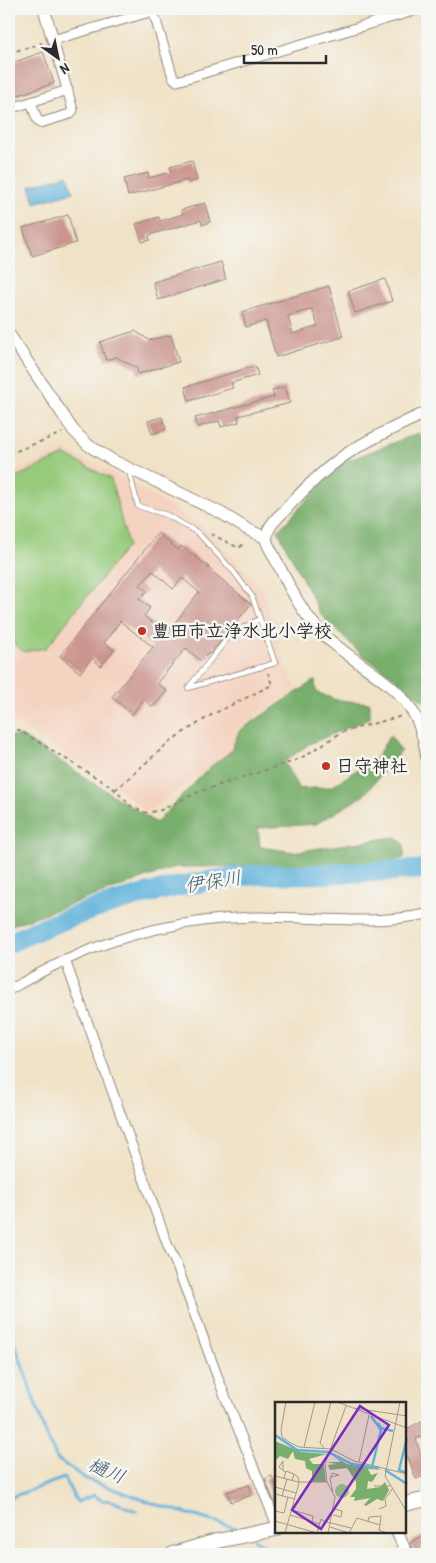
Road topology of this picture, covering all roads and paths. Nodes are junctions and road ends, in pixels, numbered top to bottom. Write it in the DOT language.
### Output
graph roads {
  1 [pos="44,9"];
  2 [pos="420,9"];
  3 [pos="157,10"];
  4 [pos="50,41"];
  5 [pos="9,53"];
  6 [pos="68,90"];
  7 [pos="31,102"];
  8 [pos="9,109"];
  9 [pos="9,334"];
  10 [pos="426,416"];
  11 [pos="73,430"];
  12 [pos="9,454"];
  13 [pos="128,468"];
  14 [pos="198,533"];
  15 [pos="266,538"];
  16 [pos="245,542"];
  17 [pos="260,620"];
  18 [pos="266,666"];
  19 [pos="402,716"];
  20 [pos="9,730"];
  21 [pos="422,735"];
  22 [pos="427,764"];
  23 [pos="115,790"];
  24 [pos="427,914"];
  25 [pos="65,960"];
  26 [pos="9,990"];
  27 [pos="427,1499"];
  28 [pos="406,1504"];
  29 [pos="274,1527"];
  30 [pos="397,1533"];
  31 [pos="427,1550"];
  32 [pos="176,1554"];
  33 [pos="407,1554"];
  34 [pos="420,1554"];
  1 -- 4 [label="street"];
  2 -- 3 [label="street"];
  3 -- 4 [label="street"];
  4 -- 5 [label="path"];
  4 -- 6 [label="street"];
  6 -- 7 [label="street"];
  6 -- 7 [label="street"];
  7 -- 8 [label="street"];
  9 -- 11 [label="street"];
  10 -- 15 [label="street"];
  11 -- 12 [label="path"];
  11 -- 13 [label="street"];
  13 -- 14 [label="lane"];
  13 -- 15 [label="street"];
  14 -- 16 [label="path"];
  14 -- 17 [label="lane"];
  15 -- 21 [label="street"];
  17 -- 18 [label="lane"];
  17 -- 18 [label="lane"];
  18 -- 23 [label="path"];
  19 -- 23 [label="path"];
  20 -- 23 [label="path"];
  21 -- 22 [label="street"];
  24 -- 25 [label="street"];
  25 -- 26 [label="street"];
  25 -- 29 [label="street"];
  27 -- 28 [label="main road"];
  29 -- 32 [label="main road"];
  30 -- 33 [label="street"];
  31 -- 34 [label="street"];
}
